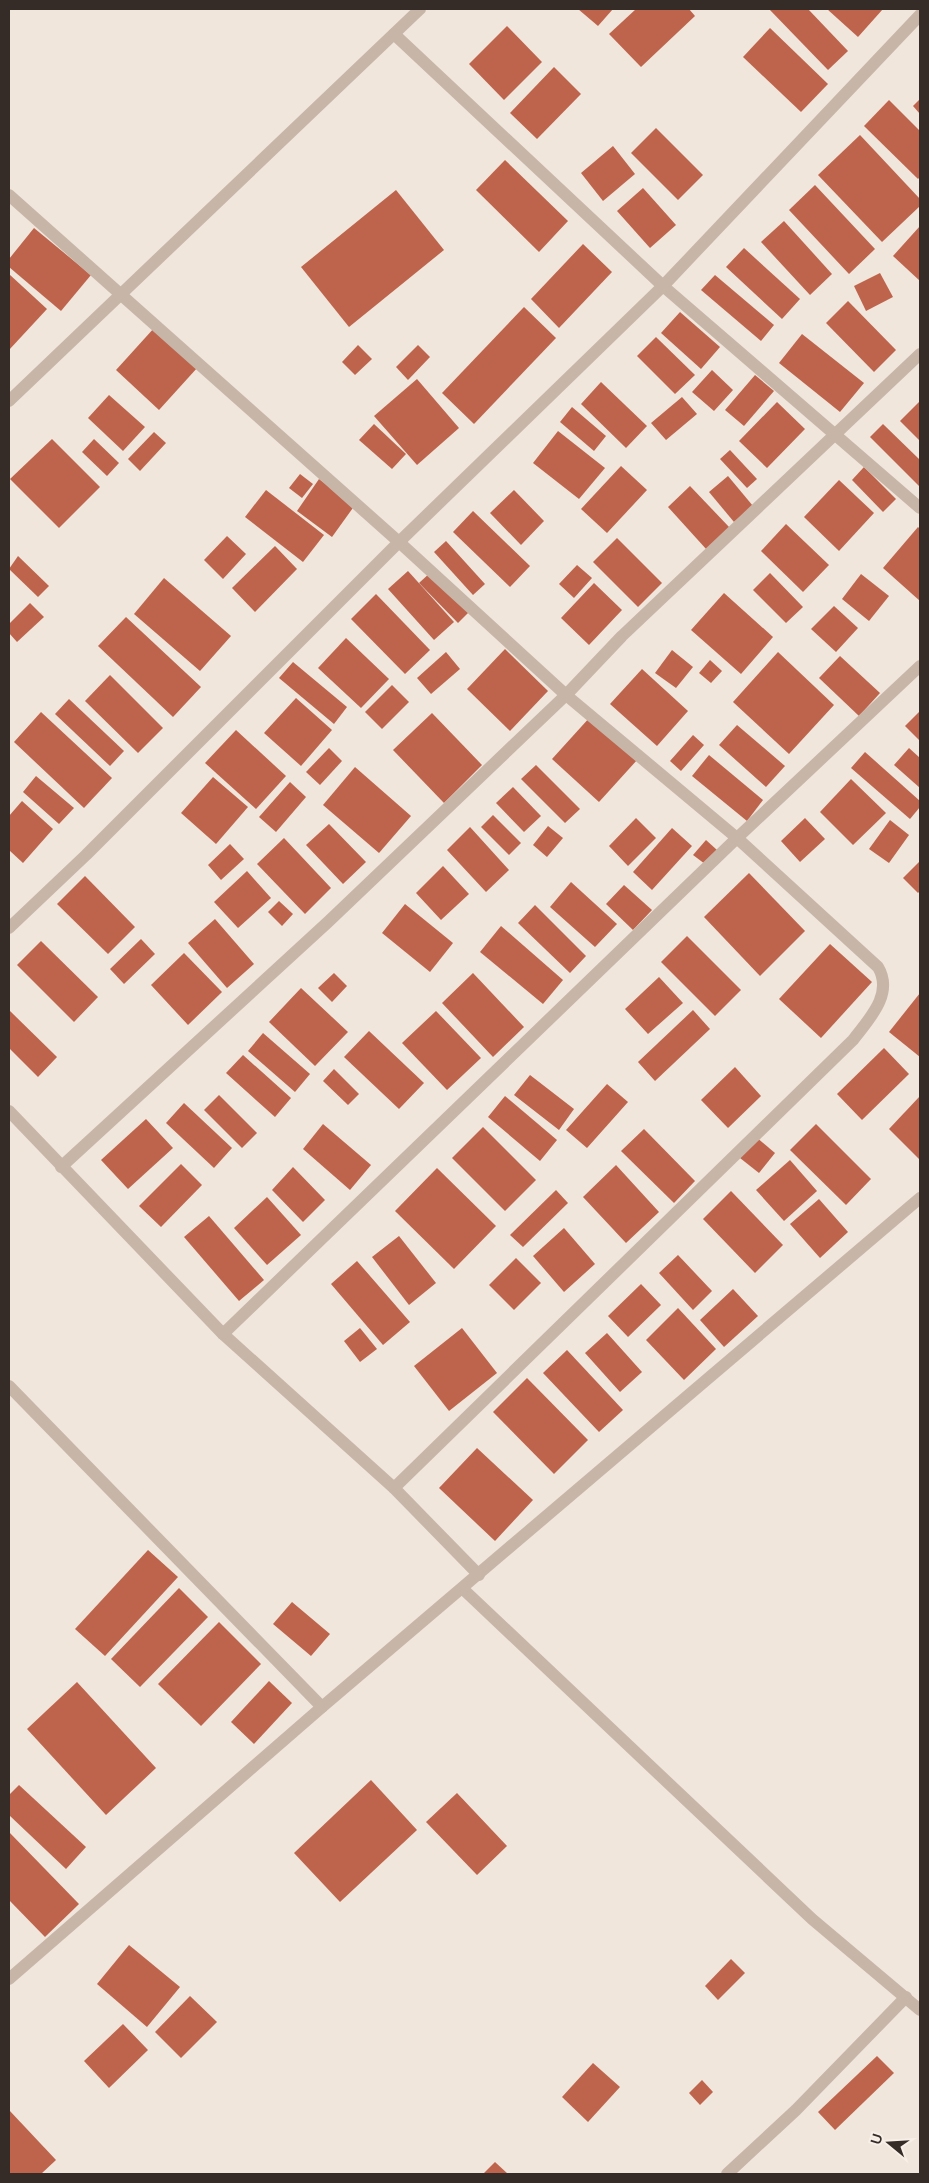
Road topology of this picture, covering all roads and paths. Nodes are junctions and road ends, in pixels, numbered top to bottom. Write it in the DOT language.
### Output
graph roads {
  1 [pos="420,9"];
  2 [pos="907,9"];
  3 [pos="919,17"];
  4 [pos="394,34"];
  5 [pos="9,195"];
  6 [pos="663,286"];
  7 [pos="121,296"];
  8 [pos="920,354"];
  9 [pos="9,401"];
  10 [pos="835,435"];
  11 [pos="920,508"];
  12 [pos="399,542"];
  13 [pos="920,666"];
  14 [pos="566,695"];
  15 [pos="737,838"];
  16 [pos="9,928"];
  17 [pos="9,1111"];
  18 [pos="61,1166"];
  19 [pos="920,1198"];
  20 [pos="224,1334"];
  21 [pos="9,1386"];
  22 [pos="394,1488"];
  23 [pos="479,1575"];
  24 [pos="463,1589"];
  25 [pos="322,1708"];
  26 [pos="9,1979"];
  27 [pos="906,1997"];
  28 [pos="920,2010"];
  29 [pos="727,2174"];
  1 -- 4 [label="street"];
  2 -- 3 [label="street"];
  3 -- 6 [label="street"];
  4 -- 6 [label="street"];
  4 -- 7 [label="street"];
  5 -- 7 [label="street"];
  6 -- 10 [label="street"];
  6 -- 12 [label="street"];
  7 -- 9 [label="street"];
  7 -- 12 [label="street"];
  8 -- 10 [label="street"];
  10 -- 11 [label="street"];
  10 -- 14 [label="street"];
  12 -- 14 [label="street"];
  12 -- 16 [label="street"];
  13 -- 15 [label="street"];
  14 -- 15 [label="street"];
  14 -- 18 [label="street"];
  15 -- 20 [label="street"];
  15 -- 22 [label="street"];
  17 -- 18 [label="street"];
  18 -- 20 [label="street"];
  19 -- 23 [label="street"];
  20 -- 22 [label="street"];
  21 -- 25 [label="street"];
  22 -- 23 [label="street"];
  23 -- 24 [label="street"];
  24 -- 25 [label="street"];
  24 -- 27 [label="street"];
  25 -- 26 [label="street"];
  27 -- 28 [label="street"];
  27 -- 29 [label="street"];
}
